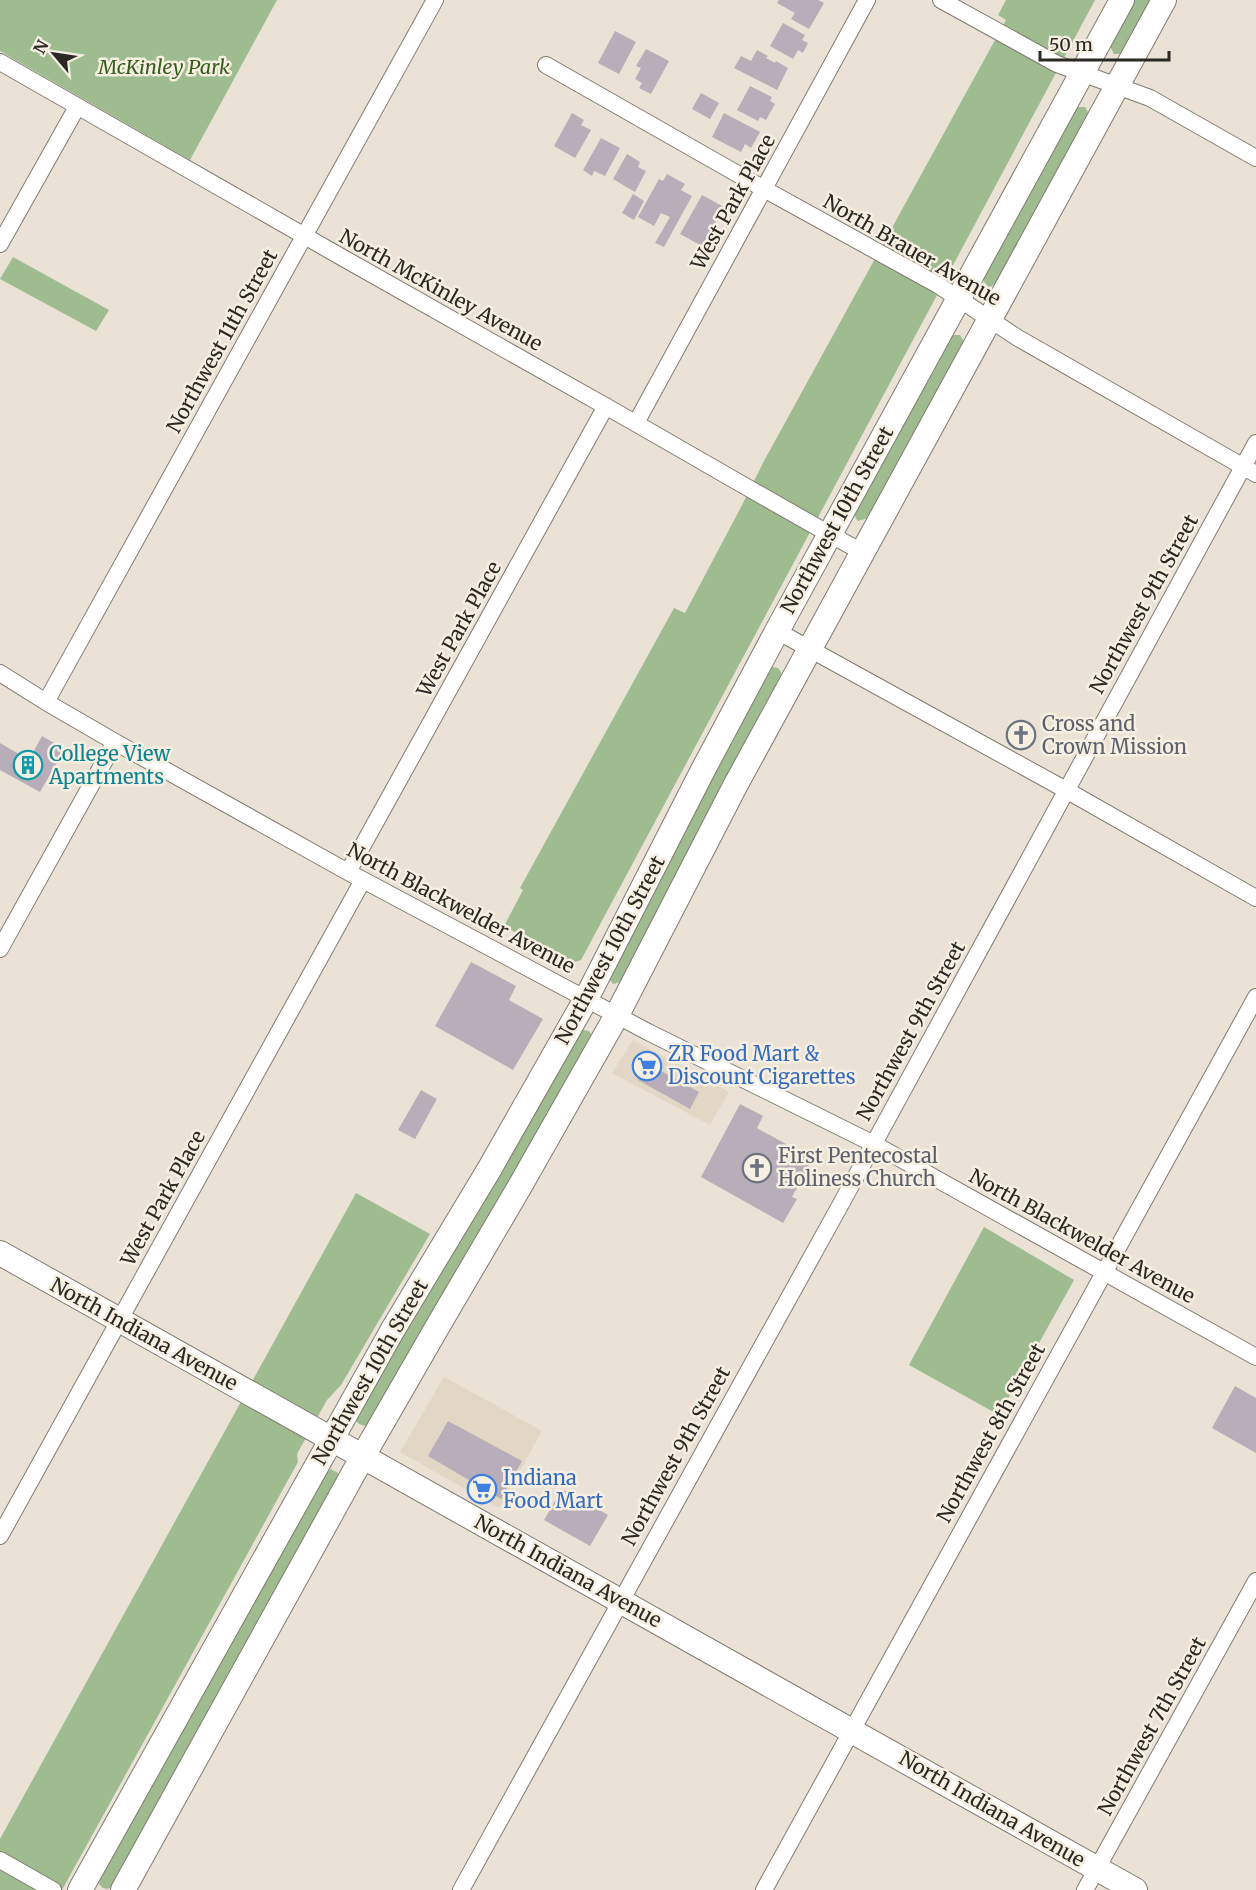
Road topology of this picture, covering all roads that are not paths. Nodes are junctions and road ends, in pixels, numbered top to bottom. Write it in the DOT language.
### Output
graph roads {
  1 [pos="435,0"];
  2 [pos="867,0"];
  3 [pos="941,0"];
  4 [pos="1122,0"];
  5 [pos="1164,0"];
  6 [pos="0,62"];
  7 [pos="546,64"];
  8 [pos="1082,73"];
  9 [pos="1117,86"];
  10 [pos="77,106"];
  11 [pos="1256,158"];
  12 [pos="764,189"];
  13 [pos="303,237"];
  14 [pos="0,244"];
  15 [pos="959,298"];
  16 [pos="990,319"];
  17 [pos="606,406"];
  18 [pos="636,423"];
  19 [pos="1256,443"];
  20 [pos="1250,470"];
  21 [pos="830,534"];
  22 [pos="862,552"];
  23 [pos="777,631"];
  24 [pos="810,649"];
  25 [pos="0,673"];
  26 [pos="46,702"];
  27 [pos="115,742"];
  28 [pos="1066,790"];
  29 [pos="356,876"];
  30 [pos="1256,898"];
  31 [pos="0,949"];
  32 [pos="1256,997"];
  33 [pos="586,999"];
  34 [pos="617,1015"];
  35 [pos="874,1144"];
  36 [pos="0,1253"];
  37 [pos="1103,1273"];
  38 [pos="120,1321"];
  39 [pos="1256,1357"];
  40 [pos="331,1438"];
  41 [pos="363,1456"];
  42 [pos="0,1536"];
  43 [pos="1256,1581"];
  44 [pos="620,1600"];
  45 [pos="853,1730"];
  46 [pos="0,1860"];
  47 [pos="1097,1869"];
  48 [pos="53,1890"];
  49 [pos="80,1890"];
  50 [pos="123,1890"];
  51 [pos="460,1890"];
  52 [pos="764,1890"];
  53 [pos="1085,1890"];
  54 [pos="1135,1890"];
  1 -- 13 [label="street, Northwest 11th Street"];
  2 -- 12 [label="street, West Park Place"];
  3 -- 8 [label="street"];
  4 -- 8 [label="main road, Northwest 10th Street"];
  5 -- 9 [label="main road, Northwest 10th Street"];
  6 -- 10 [label="street, North McKinley Avenue"];
  7 -- 12 [label="street, North Brauer Avenue"];
  8 -- 9 [label="street"];
  8 -- 15 [label="main road, Northwest 10th Street"];
  9 -- 11 [label="street"];
  9 -- 16 [label="main road, Northwest 10th Street"];
  10 -- 13 [label="street, North McKinley Avenue"];
  10 -- 14 [label="street"];
  12 -- 15 [label="street, North Brauer Avenue"];
  12 -- 18 [label="street, West Park Place"];
  13 -- 17 [label="street, North McKinley Avenue"];
  13 -- 26 [label="street, Northwest 11th Street"];
  15 -- 16 [label="street, North Brauer Avenue"];
  15 -- 21 [label="main road, Northwest 10th Street"];
  16 -- 20 [label="street, North Brauer Avenue"];
  16 -- 22 [label="main road, Northwest 10th Street"];
  17 -- 18 [label="street, North McKinley Avenue"];
  17 -- 29 [label="street, West Park Place"];
  18 -- 21 [label="street, North McKinley Avenue"];
  19 -- 20 [label="street, Northwest 9th Street"];
  20 -- 28 [label="street, Northwest 9th Street"];
  21 -- 22 [label="street, North McKinley Avenue"];
  21 -- 23 [label="main road, Northwest 10th Street"];
  22 -- 24 [label="main road, Northwest 10th Street"];
  23 -- 24 [label="street"];
  23 -- 33 [label="main road, Northwest 10th Street"];
  24 -- 28 [label="street"];
  24 -- 34 [label="main road, Northwest 10th Street"];
  25 -- 26 [label="street, North Blackwelder Avenue"];
  26 -- 27 [label="street, North Blackwelder Avenue"];
  27 -- 29 [label="street, North Blackwelder Avenue"];
  27 -- 31 [label="street"];
  28 -- 30 [label="street"];
  28 -- 35 [label="street, Northwest 9th Street"];
  29 -- 33 [label="street, North Blackwelder Avenue"];
  29 -- 38 [label="street, West Park Place"];
  32 -- 37 [label="street, Northwest 8th Street"];
  33 -- 34 [label="street, North Blackwelder Avenue"];
  33 -- 40 [label="main road, Northwest 10th Street"];
  34 -- 35 [label="street, North Blackwelder Avenue"];
  34 -- 41 [label="main road, Northwest 10th Street"];
  35 -- 37 [label="street, North Blackwelder Avenue"];
  35 -- 44 [label="street, Northwest 9th Street"];
  36 -- 38 [label="main road, North Indiana Avenue"];
  37 -- 39 [label="street, North Blackwelder Avenue"];
  37 -- 45 [label="street, Northwest 8th Street"];
  38 -- 40 [label="main road, North Indiana Avenue"];
  38 -- 42 [label="street, West Park Place"];
  40 -- 41 [label="main road, North Indiana Avenue"];
  40 -- 49 [label="main road, Northwest 10th Street"];
  41 -- 44 [label="main road, North Indiana Avenue"];
  41 -- 50 [label="main road, Northwest 10th Street"];
  43 -- 47 [label="street, Northwest 7th Street"];
  44 -- 45 [label="main road, North Indiana Avenue"];
  44 -- 51 [label="street, Northwest 9th Street"];
  45 -- 47 [label="main road, North Indiana Avenue"];
  45 -- 52 [label="street, Northwest 8th Street"];
  46 -- 48 [label="street"];
  47 -- 53 [label="street, Northwest 7th Street"];
  47 -- 54 [label="main road, North Indiana Avenue"];
}
